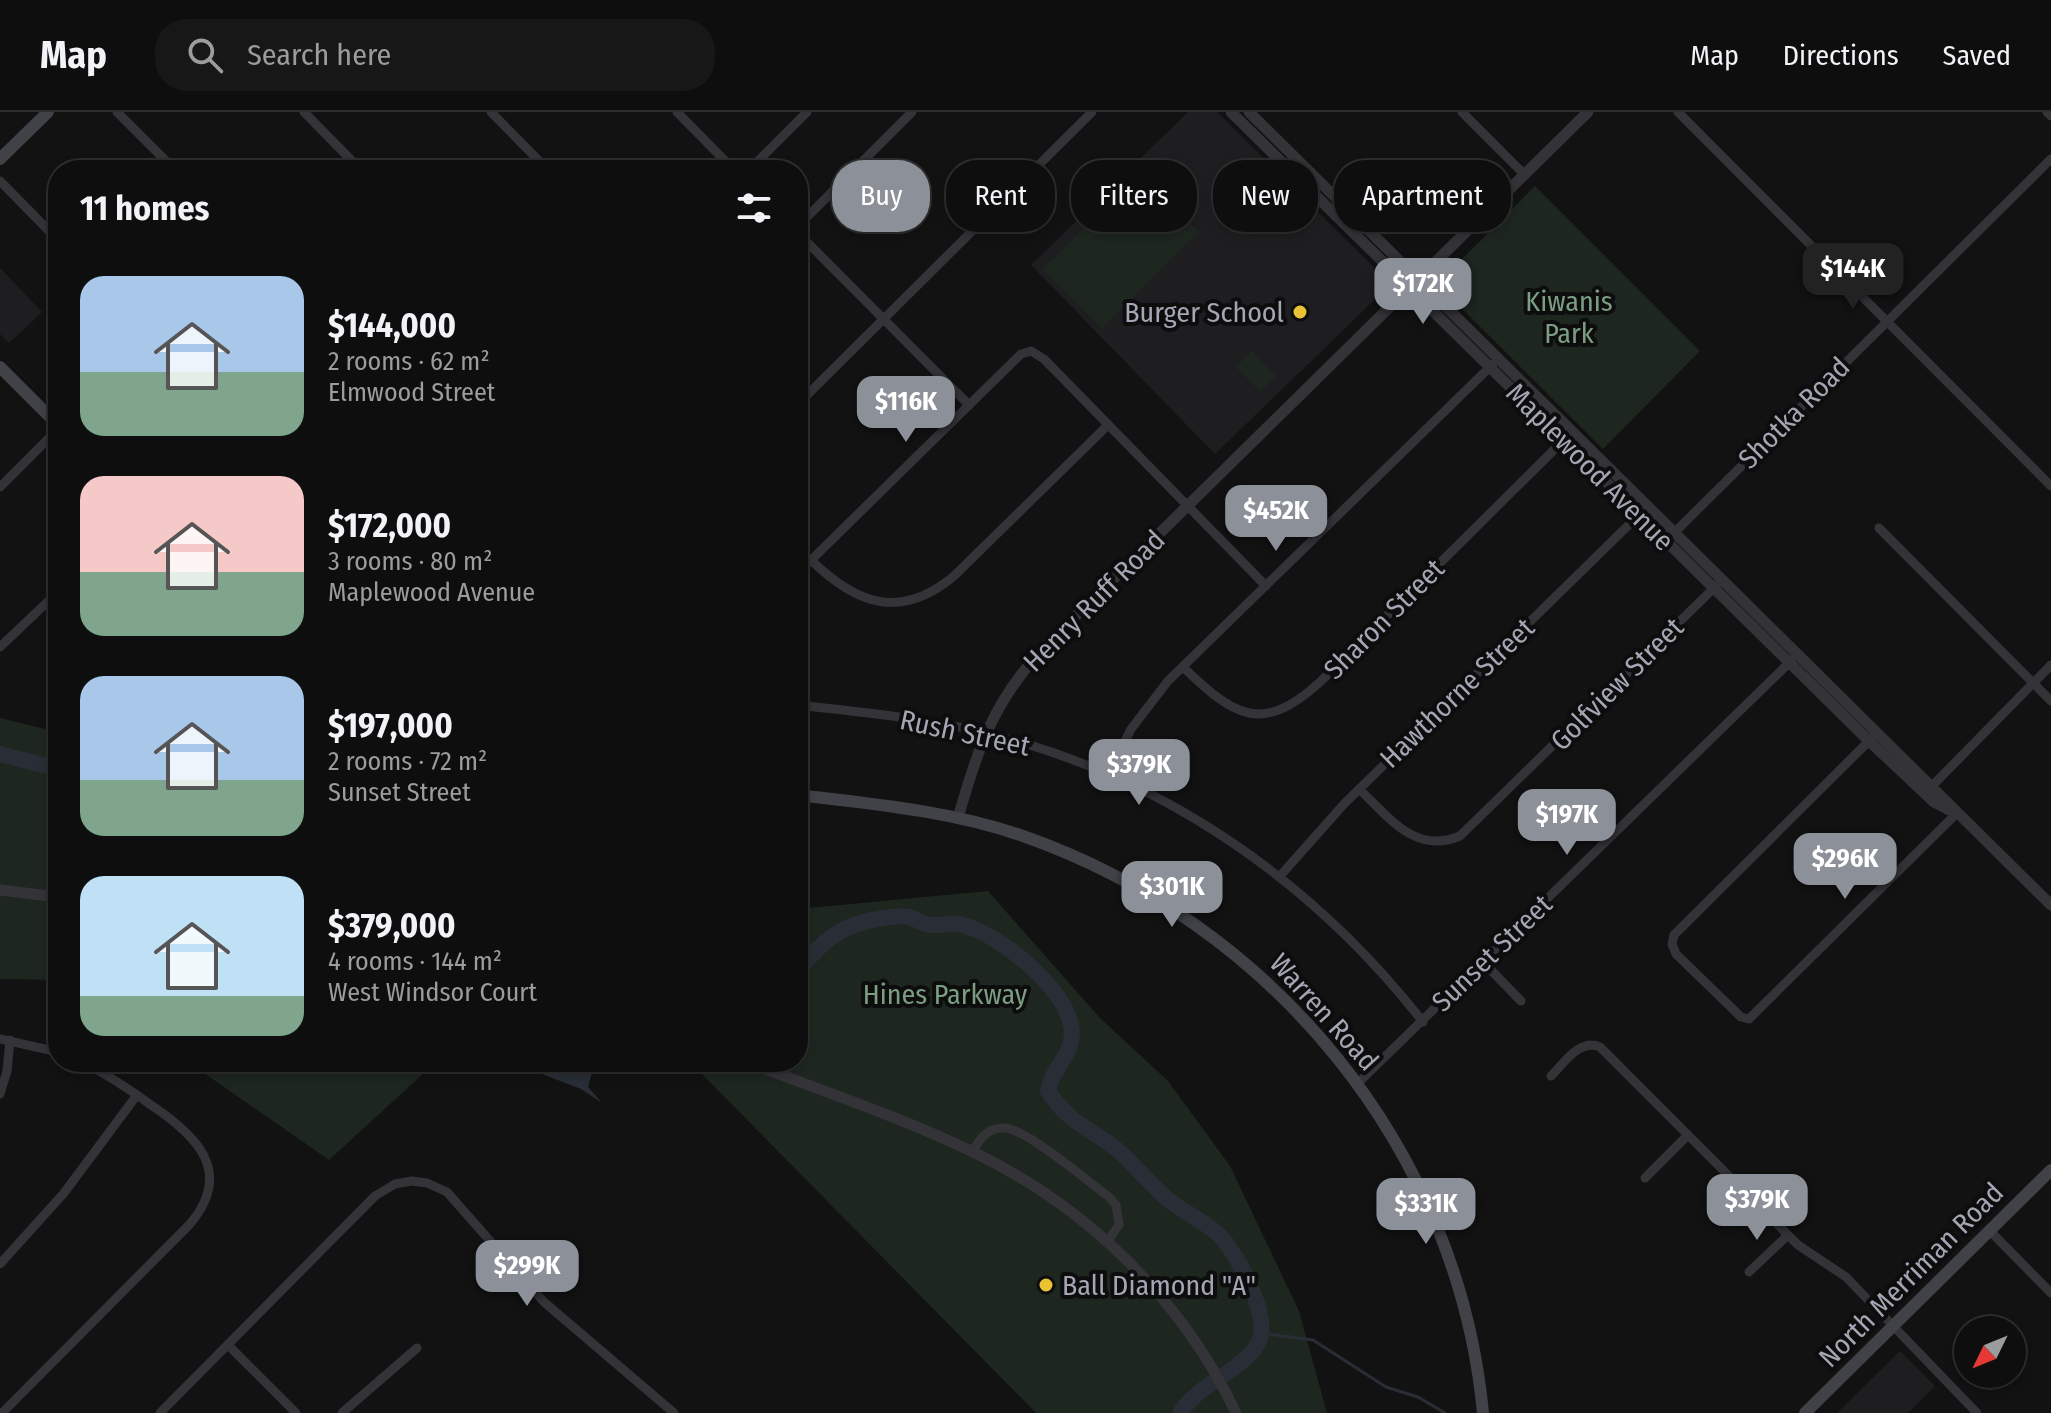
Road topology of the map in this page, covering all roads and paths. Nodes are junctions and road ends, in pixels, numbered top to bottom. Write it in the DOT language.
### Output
graph roads {
  1 [pos="48,112"];
  2 [pos="117,112"];
  3 [pos="304,112"];
  4 [pos="491,112"];
  5 [pos="677,112"];
  6 [pos="807,112"];
  7 [pos="912,112"];
  8 [pos="1092,112"];
  9 [pos="1231,112"];
  10 [pos="1249,112"];
  11 [pos="1462,112"];
  12 [pos="1588,112"];
  13 [pos="1678,112"];
  14 [pos="0,159"];
  15 [pos="2051,159"];
  16 [pos="165,160"];
  17 [pos="351,160"];
  18 [pos="538,160"];
  19 [pos="724,160"];
  20 [pos="759,160"];
  21 [pos="1524,174"];
  22 [pos="0,181"];
  23 [pos="808,216"];
  24 [pos="48,230"];
  25 [pos="1364,234"];
  26 [pos="808,243"];
  27 [pos="1413,284"];
  28 [pos="884,319"];
  29 [pos="1886,321"];
  30 [pos="1494,363"];
  31 [pos="0,367"];
  32 [pos="808,394"];
  33 [pos="969,405"];
  34 [pos="48,417"];
  35 [pos="1108,425"];
  36 [pos="1568,436"];
  37 [pos="48,437"];
  38 [pos="2051,486"];
  39 [pos="0,487"];
  40 [pos="1189,507"];
  41 [pos="1643,511"];
  42 [pos="1879,528"];
  43 [pos="1675,532"];
  44 [pos="811,560"];
  45 [pos="808,563"];
  46 [pos="1718,585"];
  47 [pos="1266,586"];
  48 [pos="48,601"];
  49 [pos="0,647"];
  50 [pos="1793,659"];
  51 [pos="2051,665"];
  52 [pos="1183,667"];
  53 [pos="2033,683"];
  54 [pos="2051,701"];
  55 [pos="808,706"];
  56 [pos="985,733"];
  57 [pos="1873,737"];
  58 [pos="1109,774"];
  59 [pos="1932,786"];
  60 [pos="1359,789"];
  61 [pos="808,796"];
  62 [pos="1956,814"];
  63 [pos="958,818"];
  64 [pos="1280,876"];
  65 [pos="0,890"];
  66 [pos="48,896"];
  67 [pos="2051,905"];
  68 [pos="1483,962"];
  69 [pos="1521,1001"];
  70 [pos="1423,1022"];
  71 [pos="5,1039"];
  72 [pos="48,1050"];
  73 [pos="99,1072"];
  74 [pos="772,1072"];
  75 [pos="1551,1076"];
  76 [pos="1358,1083"];
  77 [pos="0,1094"];
  78 [pos="137,1095"];
  79 [pos="1688,1135"];
  80 [pos="973,1152"];
  81 [pos="2051,1170"];
  82 [pos="1645,1178"];
  83 [pos="1990,1231"];
  84 [pos="1788,1235"];
  85 [pos="1107,1242"];
  86 [pos="0,1264"];
  87 [pos="1749,1272"];
  88 [pos="2051,1293"];
  89 [pos="1894,1326"];
  90 [pos="228,1345"];
  91 [pos="417,1348"];
  92 [pos="2,1413"];
  93 [pos="160,1413"];
  94 [pos="296,1413"];
  95 [pos="342,1413"];
  96 [pos="674,1413"];
  97 [pos="1236,1413"];
  98 [pos="1483,1413"];
  99 [pos="1805,1413"];
  100 [pos="1977,1413"];
  1 -- 14 [label="main road"];
  2 -- 16 [label="street"];
  3 -- 17 [label="street"];
  4 -- 18 [label="street"];
  5 -- 19 [label="street"];
  6 -- 20 [label="street"];
  7 -- 23 [label="street"];
  8 -- 28 [label="street"];
  9 -- 25 [label="street, Maplewood Avenue"];
  10 -- 25 [label="street, Maplewood Avenue"];
  11 -- 21 [label="street"];
  12 -- 21 [label="street, Henry Ruff Road"];
  13 -- 29 [label="street"];
  15 -- 29 [label="street, Shotka Road"];
  21 -- 27 [label="street, Henry Ruff Road"];
  22 -- 24 [label="street"];
  25 -- 27 [label="street, Maplewood Avenue"];
  26 -- 28 [label="street"];
  27 -- 30 [label="street, Maplewood Avenue"];
  27 -- 40 [label="street, Henry Ruff Road"];
  28 -- 32 [label="street"];
  28 -- 33 [label="street"];
  29 -- 38 [label="street"];
  29 -- 43 [label="street, Shotka Road"];
  30 -- 36 [label="street, Maplewood Avenue"];
  30 -- 47 [label="street"];
  31 -- 34 [label="main road"];
  33 -- 35 [label="street"];
  33 -- 44 [label="street"];
  35 -- 40 [label="street"];
  35 -- 44 [label="street"];
  36 -- 41 [label="street, Maplewood Avenue"];
  36 -- 52 [label="street, Sharon Street"];
  37 -- 39 [label="street"];
  40 -- 47 [label="street"];
  40 -- 56 [label="street, Henry Ruff Road"];
  41 -- 43 [label="street, Maplewood Avenue"];
  41 -- 46 [label="street, Maplewood Avenue"];
  41 -- 60 [label="street, Hawthorne Street"];
  42 -- 53 [label="street"];
  43 -- 46 [label="street, Maplewood Avenue"];
  44 -- 45 [label="street"];
  46 -- 50 [label="street, Maplewood Avenue"];
  46 -- 60 [label="street, Golfview Street"];
  47 -- 52 [label="street"];
  48 -- 49 [label="street"];
  50 -- 57 [label="street, Maplewood Avenue"];
  50 -- 68 [label="street, Sunset Street"];
  51 -- 53 [label="street"];
  52 -- 58 [label="street"];
  53 -- 54 [label="street"];
  53 -- 59 [label="street"];
  55 -- 56 [label="street, Rush Street"];
  56 -- 58 [label="street, Rush Street"];
  56 -- 63 [label="street, Henry Ruff Road"];
  57 -- 59 [label="street, Maplewood Avenue"];
  57 -- 62 [label="street, Maplewood Avenue"];
  57 -- 62 [label="street"];
  58 -- 64 [label="street, Rush Street"];
  59 -- 62 [label="street, Maplewood Avenue"];
  60 -- 64 [label="street, Hawthorne Street"];
  61 -- 63 [label="main road, Warren Road"];
  62 -- 67 [label="street, Maplewood Avenue"];
  63 -- 76 [label="main road, Warren Road"];
  64 -- 70 [label="street, Rush Street"];
  65 -- 66 [label="street"];
  68 -- 69 [label="street"];
  68 -- 70 [label="street, Sunset Street"];
  70 -- 76 [label="street, Sunset Street"];
  71 -- 72 [label="street"];
  71 -- 77 [label="street"];
  73 -- 78 [label="street"];
  74 -- 80 [label="street"];
  75 -- 79 [label="street"];
  76 -- 98 [label="main road, Warren Road"];
  78 -- 86 [label="street"];
  78 -- 92 [label="street"];
  79 -- 82 [label="street"];
  79 -- 84 [label="street"];
  80 -- 85 [label="street"];
  80 -- 85 [label="street"];
  81 -- 83 [label="main road, North Merriman Road"];
  83 -- 88 [label="street"];
  83 -- 89 [label="main road, North Merriman Road"];
  84 -- 87 [label="street"];
  84 -- 89 [label="street"];
  85 -- 97 [label="street"];
  89 -- 99 [label="main road, North Merriman Road"];
  89 -- 100 [label="street"];
  90 -- 93 [label="street"];
  90 -- 94 [label="street"];
  90 -- 96 [label="street"];
  91 -- 95 [label="street"];
}
